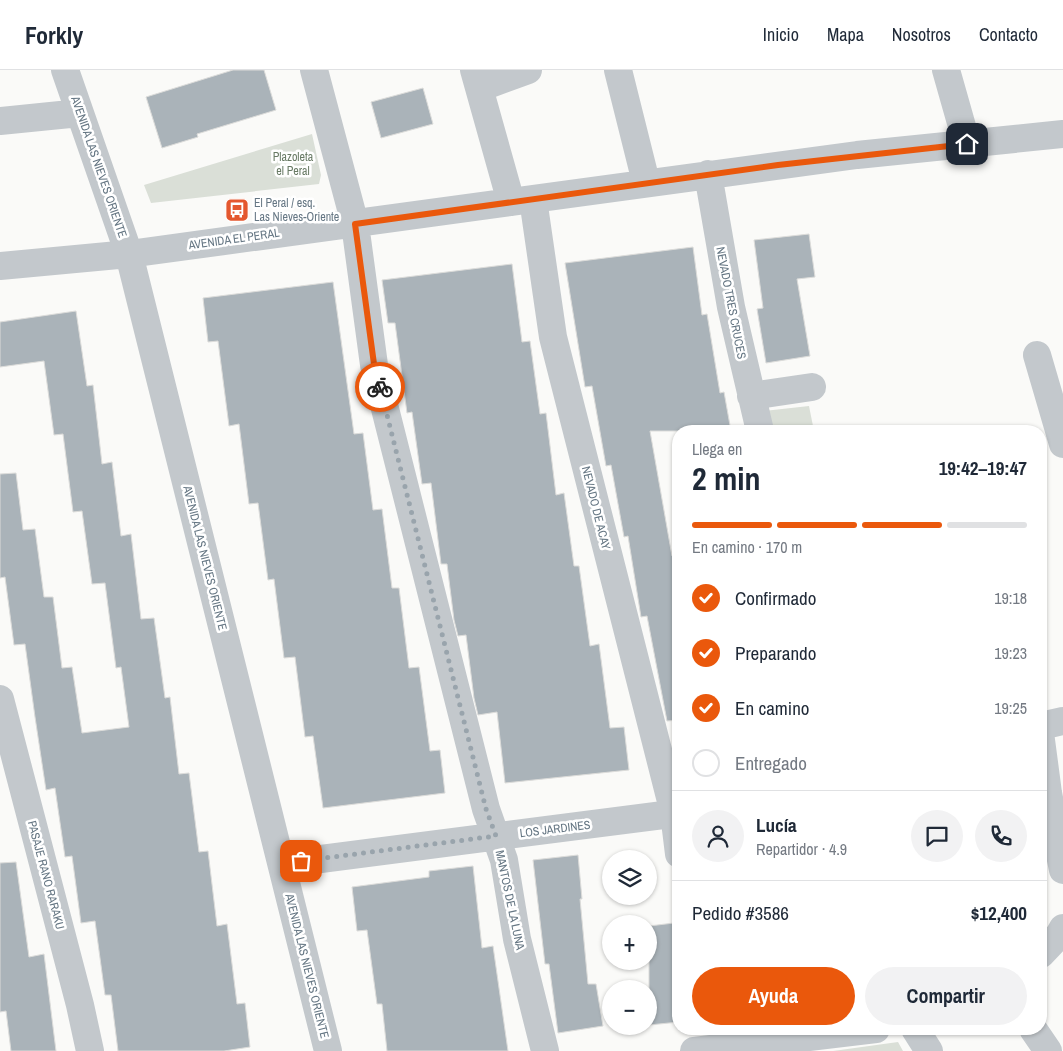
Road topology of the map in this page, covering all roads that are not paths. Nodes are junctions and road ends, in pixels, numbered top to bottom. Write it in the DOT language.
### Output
graph roads {
  1 [pos="66,70"];
  2 [pos="314,70"];
  3 [pos="528,70"];
  4 [pos="618,70"];
  5 [pos="946,70"];
  6 [pos="477,79"];
  7 [pos="80,113"];
  8 [pos="0,121"];
  9 [pos="1063,134"];
  10 [pos="967,144"];
  11 [pos="708,174"];
  12 [pos="646,182"];
  13 [pos="522,201"];
  14 [pos="355,224"];
  15 [pos="129,254"];
  16 [pos="0,266"];
  17 [pos="1036,354"];
  18 [pos="812,387"];
  19 [pos="751,396"];
  20 [pos="758,425"];
  21 [pos="1063,444"];
  22 [pos="0,699"];
  23 [pos="1063,721"];
  24 [pos="1047,725"];
  25 [pos="1047,785"];
  26 [pos="672,797"];
  27 [pos="672,814"];
  28 [pos="496,836"];
  29 [pos="282,864"];
  30 [pos="1063,870"];
  31 [pos="1063,928"];
  32 [pos="1047,948"];
  33 [pos="832,1035"];
  34 [pos="919,1035"];
  35 [pos="1037,1035"];
  36 [pos="731,1049"];
  37 [pos="90,1051"];
  38 [pos="328,1051"];
  39 [pos="544,1051"];
  40 [pos="694,1051"];
  41 [pos="929,1051"];
  42 [pos="1048,1051"];
  1 -- 7 [label="street, AVENIDA LAS NIEVES ORIENTE"];
  2 -- 14 [label="street, MANTOS DE LA LUNA"];
  3 -- 6 [label="street"];
  4 -- 12 [label="street"];
  5 -- 10 [label="street"];
  6 -- 13 [label="street, NEVADO DE ACAY"];
  7 -- 8 [label="street"];
  7 -- 15 [label="street, AVENIDA LAS NIEVES ORIENTE"];
  9 -- 10 [label="street, AVENIDA EL PERAL"];
  10 -- 11 [label="street, AVENIDA EL PERAL"];
  11 -- 12 [label="street, AVENIDA EL PERAL"];
  11 -- 19 [label="street, NEVADO TRES CRUCES"];
  12 -- 13 [label="street, AVENIDA EL PERAL"];
  13 -- 14 [label="street, AVENIDA EL PERAL"];
  13 -- 26 [label="street, NEVADO DE ACAY"];
  14 -- 15 [label="street, AVENIDA EL PERAL"];
  14 -- 28 [label="street, MANTOS DE LA LUNA"];
  15 -- 16 [label="street, AVENIDA EL PERAL"];
  15 -- 29 [label="street, AVENIDA LAS NIEVES ORIENTE"];
  17 -- 21 [label="street"];
  18 -- 19 [label="street"];
  19 -- 20 [label="street, NEVADO TRES CRUCES"];
  22 -- 37 [label="street, PASAJE RANO RARAKU"];
  23 -- 24 [label="street"];
  25 -- 30 [label="street"];
  27 -- 28 [label="street, LOS JARDINES"];
  28 -- 29 [label="street, LOS JARDINES"];
  28 -- 39 [label="street, MANTOS DE LA LUNA"];
  29 -- 38 [label="street, AVENIDA LAS NIEVES ORIENTE"];
  31 -- 32 [label="street"];
  33 -- 36 [label="street"];
  34 -- 41 [label="street"];
  35 -- 42 [label="street"];
  36 -- 40 [label="street"];
}
